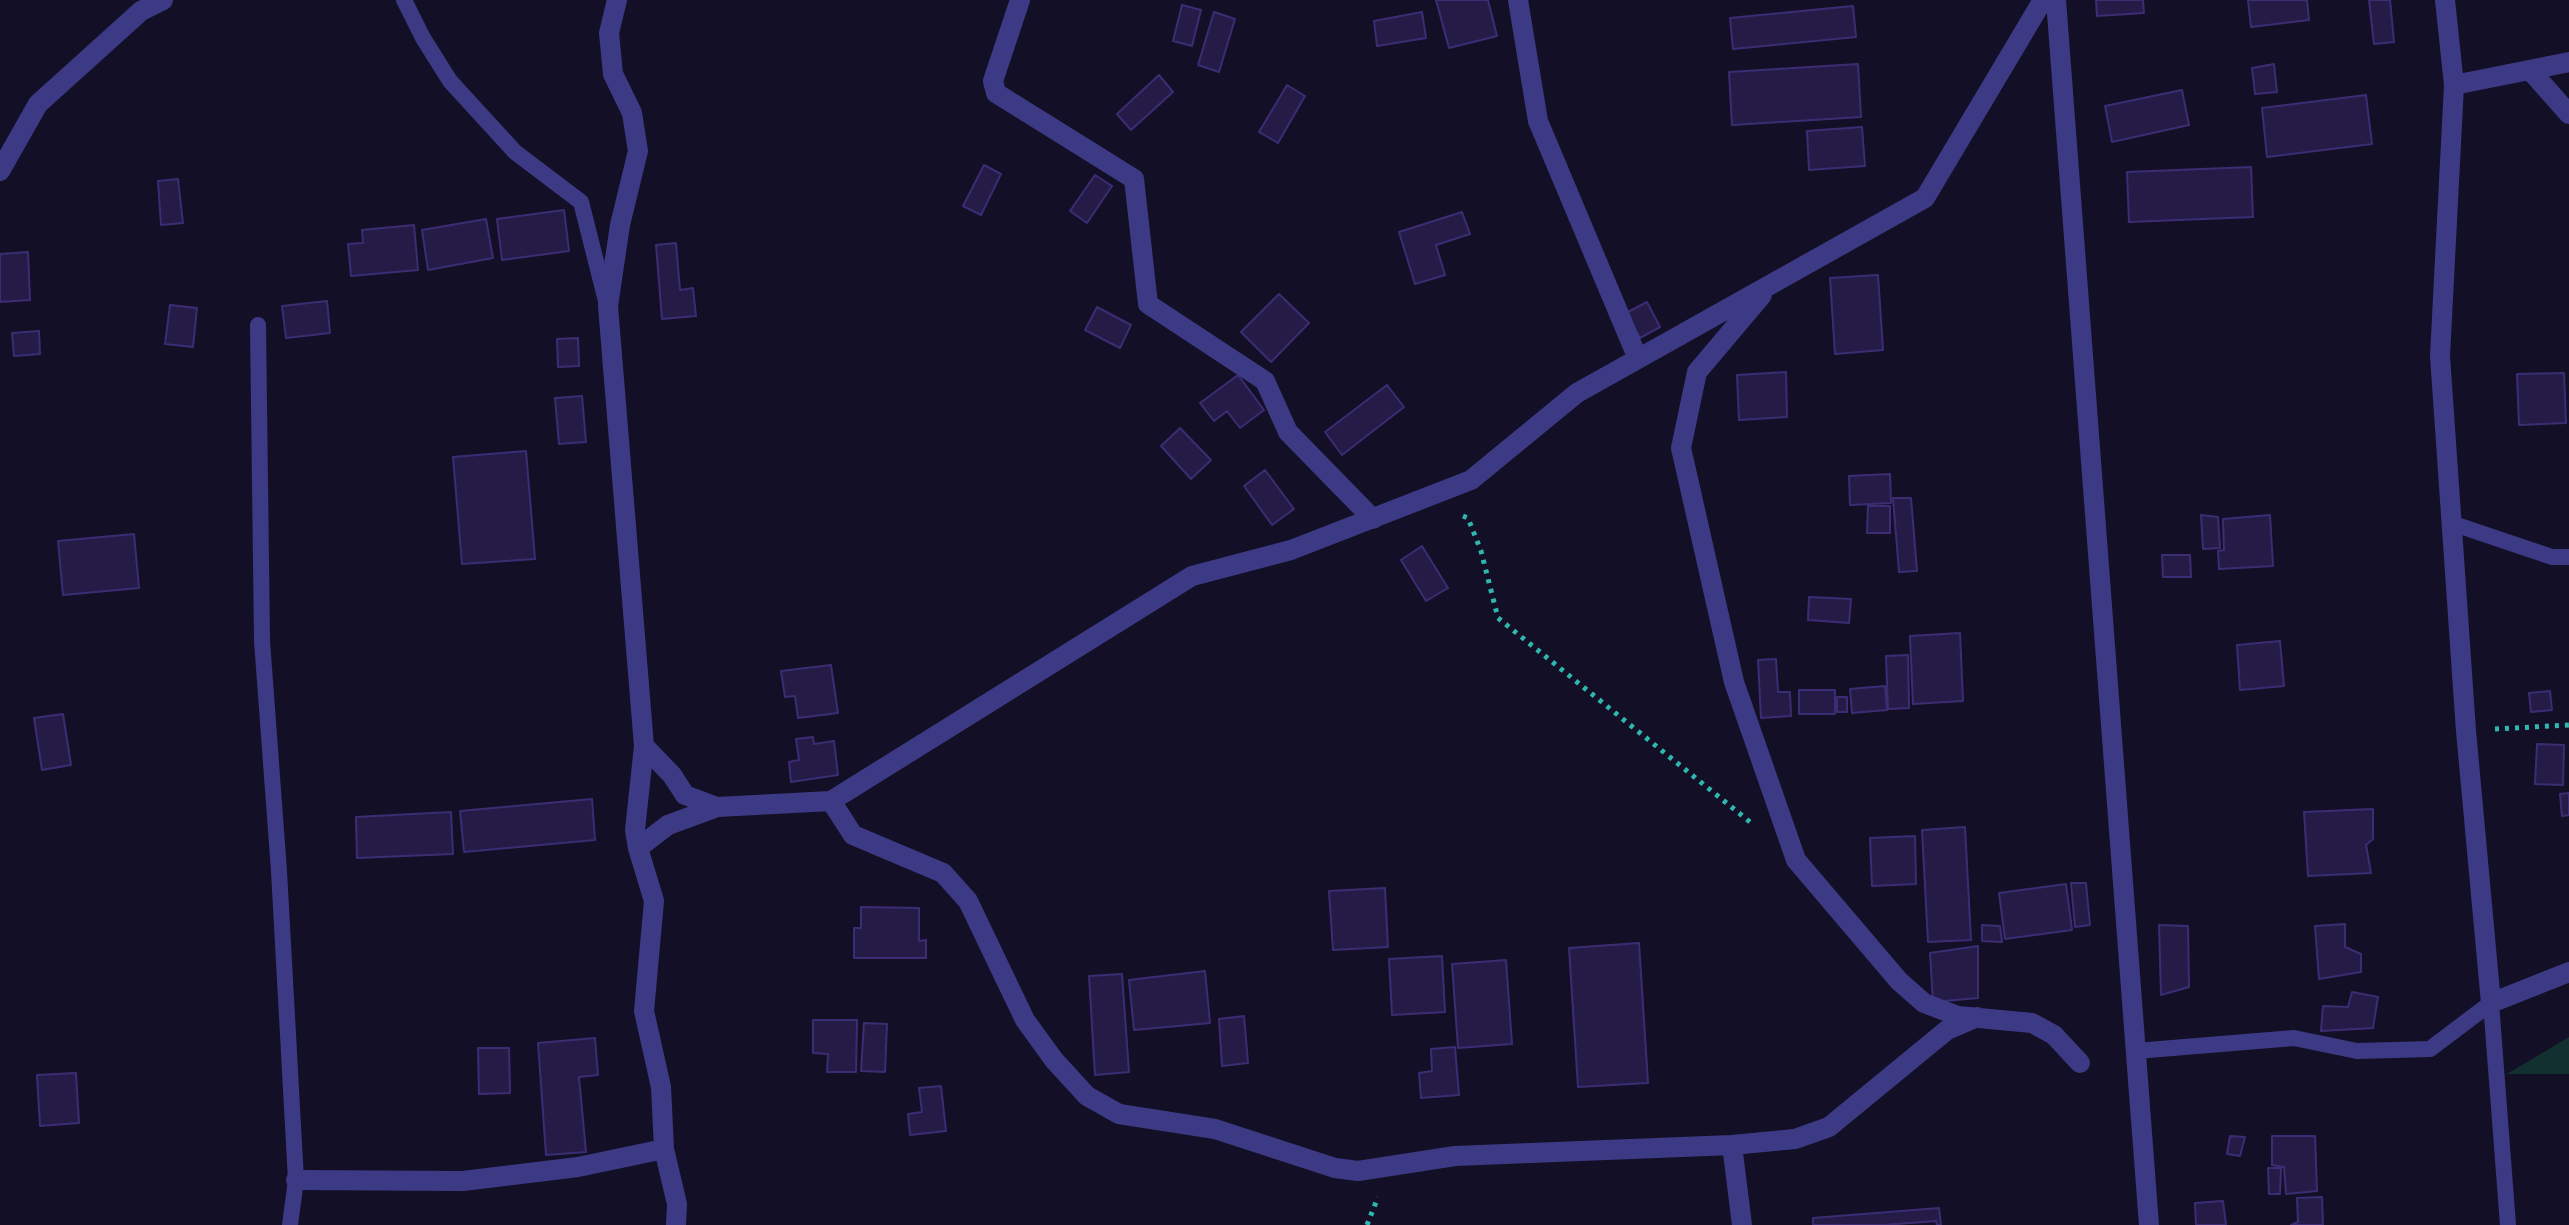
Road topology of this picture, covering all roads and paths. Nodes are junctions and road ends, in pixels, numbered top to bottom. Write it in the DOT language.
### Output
graph roads {
  1 [pos="163,0"];
  2 [pos="404,0"];
  3 [pos="617,0"];
  4 [pos="1020,0"];
  5 [pos="1518,0"];
  6 [pos="2043,0"];
  7 [pos="2056,0"];
  8 [pos="2445,0"];
  9 [pos="2569,62"];
  10 [pos="2530,70"];
  11 [pos="2454,85"];
  12 [pos="2569,114"];
  13 [pos="0,171"];
  14 [pos="1770,286"];
  15 [pos="608,306"];
  16 [pos="258,325"];
  17 [pos="1638,359"];
  18 [pos="1421,500"];
  19 [pos="1373,519"];
  20 [pos="2451,523"];
  21 [pos="2569,557"];
  22 [pos="2569,725"];
  23 [pos="2466,731"];
  24 [pos="644,746"];
  25 [pos="831,801"];
  26 [pos="717,807"];
  27 [pos="638,848"];
  28 [pos="1796,860"];
  29 [pos="2569,972"];
  30 [pos="2491,1003"];
  31 [pos="1977,1017"];
  32 [pos="2136,1051"];
  33 [pos="2080,1063"];
  34 [pos="1732,1145"];
  35 [pos="664,1149"];
  36 [pos="296,1180"];
  37 [pos="290,1225"];
  38 [pos="676,1225"];
  39 [pos="1742,1225"];
  40 [pos="2149,1225"];
  41 [pos="2508,1225"];
  1 -- 13 [label="street"];
  2 -- 15 [label="lane"];
  3 -- 15 [label="street"];
  4 -- 19 [label="street"];
  5 -- 17 [label="street"];
  6 -- 14 [label="street"];
  7 -- 32 [label="street"];
  8 -- 11 [label="street"];
  9 -- 10 [label="street"];
  10 -- 11 [label="street"];
  10 -- 12 [label="street"];
  11 -- 20 [label="street"];
  14 -- 17 [label="street"];
  14 -- 28 [label="street"];
  15 -- 24 [label="street"];
  16 -- 36 [label="lane"];
  17 -- 18 [label="street"];
  18 -- 19 [label="street"];
  18 -- 28 [label="path"];
  19 -- 25 [label="street"];
  20 -- 21 [label="lane"];
  20 -- 23 [label="street"];
  22 -- 23 [label="path"];
  23 -- 30 [label="street"];
  24 -- 26 [label="street"];
  24 -- 27 [label="street"];
  25 -- 26 [label="street"];
  25 -- 34 [label="street"];
  26 -- 27 [label="street"];
  27 -- 35 [label="street"];
  28 -- 31 [label="street"];
  29 -- 30 [label="street"];
  30 -- 32 [label="lane"];
  30 -- 41 [label="lane"];
  31 -- 33 [label="street"];
  31 -- 34 [label="street"];
  32 -- 40 [label="street"];
  34 -- 39 [label="street"];
  35 -- 36 [label="street"];
  35 -- 38 [label="street"];
  36 -- 37 [label="lane"];
}
